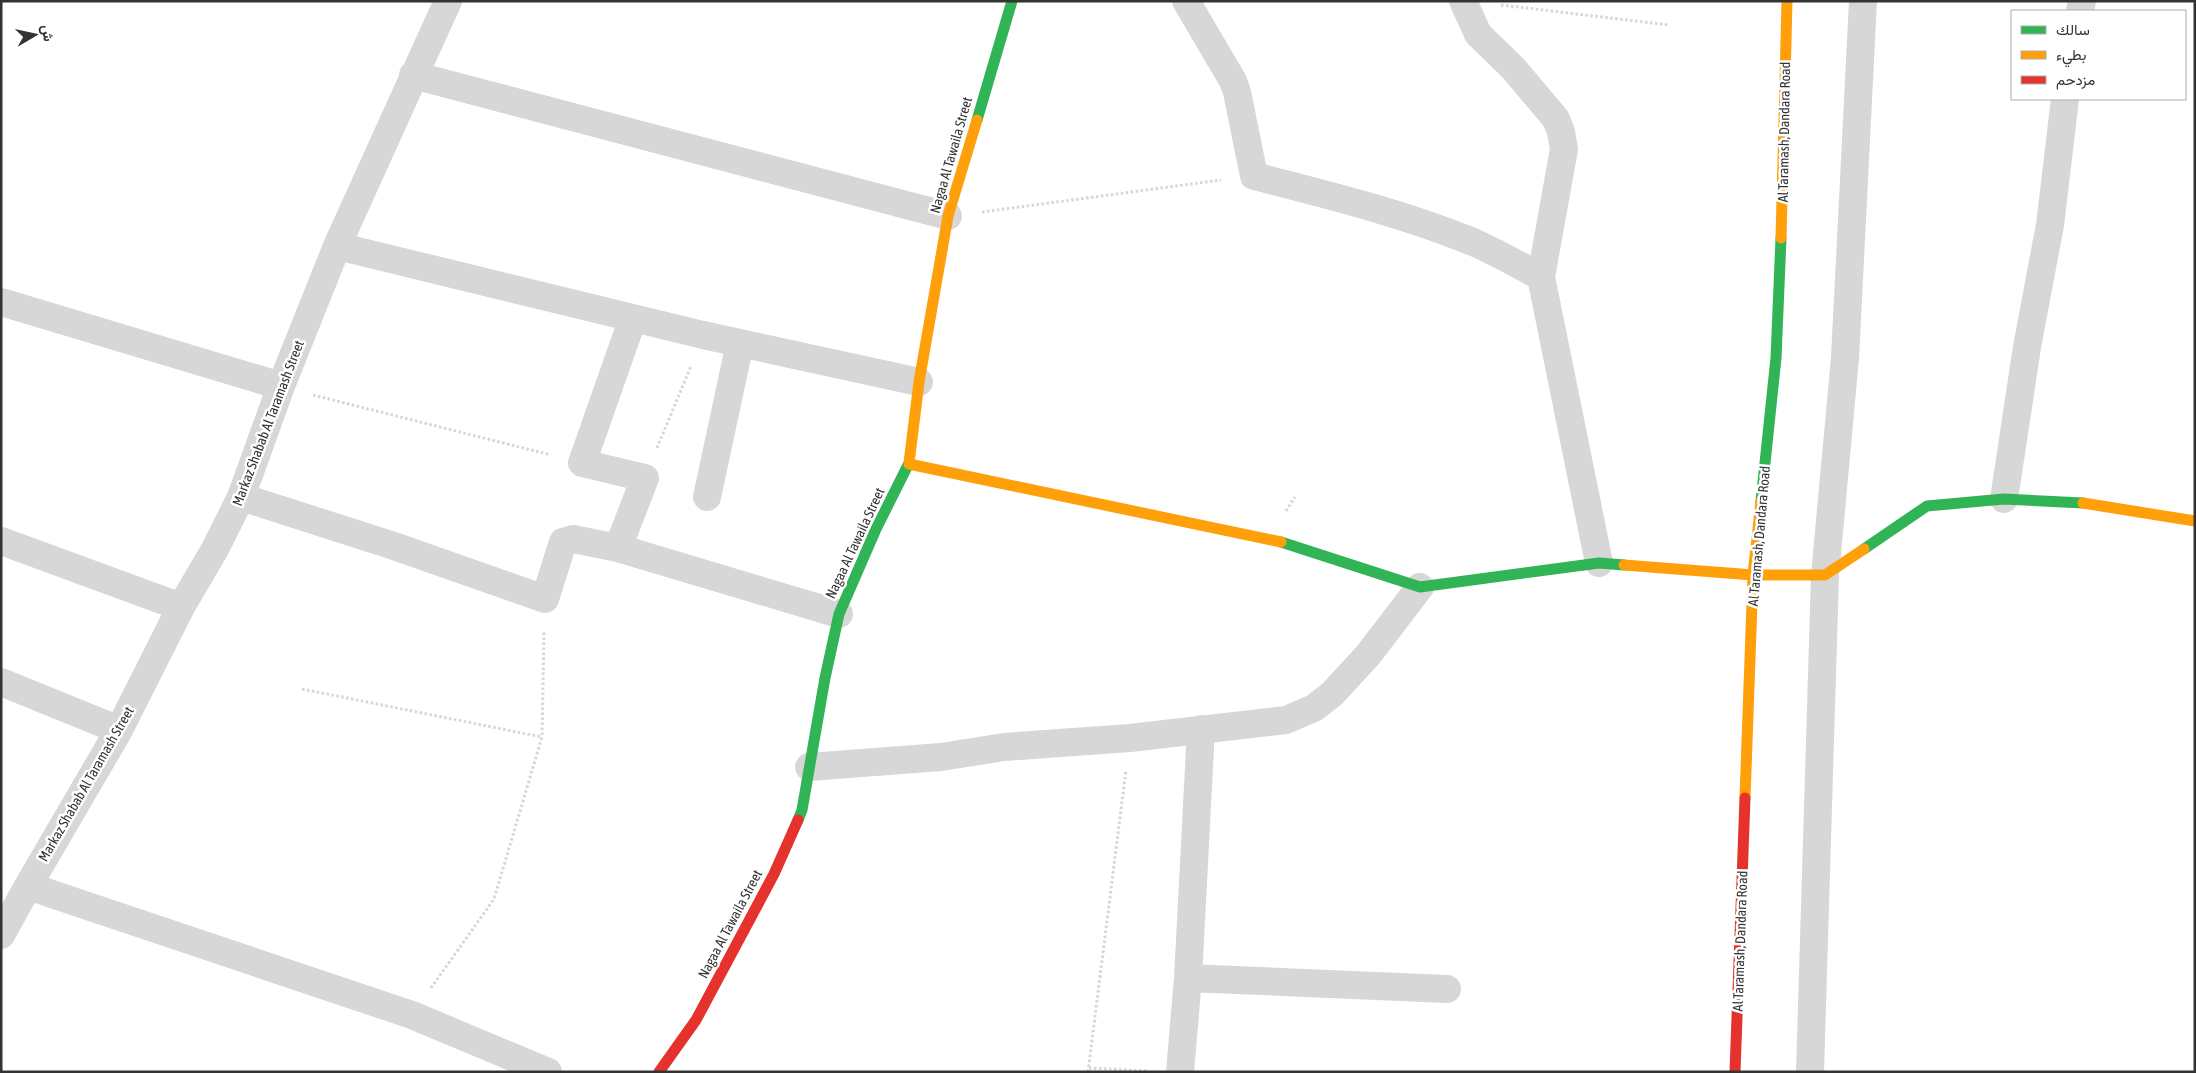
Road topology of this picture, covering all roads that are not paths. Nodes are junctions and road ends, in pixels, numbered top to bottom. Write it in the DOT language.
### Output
graph roads {
  1 [pos="448,1"];
  2 [pos="1012,1"];
  3 [pos="1186,1"];
  4 [pos="1464,1"];
  5 [pos="1787,1"];
  6 [pos="1863,1"];
  7 [pos="413,75"];
  8 [pos="2065,100"];
  9 [pos="948,216"];
  10 [pos="336,246"];
  11 [pos="1541,277"];
  12 [pos="1,302"];
  13 [pos="633,318"];
  14 [pos="740,343"];
  15 [pos="919,382"];
  16 [pos="281,386"];
  17 [pos="909,464"];
  18 [pos="241,497"];
  19 [pos="707,497"];
  20 [pos="2004,499"];
  21 [pos="2195,521"];
  22 [pos="1,541"];
  23 [pos="618,548"];
  24 [pos="1599,563"];
  25 [pos="1753,575"];
  26 [pos="1825,575"];
  27 [pos="1420,587"];
  28 [pos="181,607"];
  29 [pos="839,614"];
  30 [pos="1,682"];
  31 [pos="1201,729"];
  32 [pos="119,730"];
  33 [pos="810,767"];
  34 [pos="28,886"];
  35 [pos="1,935"];
  36 [pos="1188,978"];
  37 [pos="1446,989"];
  38 [pos="548,1072"];
  39 [pos="659,1072"];
  40 [pos="1180,1072"];
  41 [pos="1735,1072"];
  42 [pos="1810,1072"];
  1 -- 7 [label="street, Markaz Shabab Al Taramash Street"];
  2 -- 9 [label="street, Nagaa Al Tawaila Street"];
  3 -- 11 [label="street"];
  4 -- 11 [label="street"];
  5 -- 25 [label="street, Al Taramash, Dandara Road"];
  6 -- 26 [label="street"];
  7 -- 9 [label="street"];
  7 -- 10 [label="street, Markaz Shabab Al Taramash Street"];
  8 -- 20 [label="street"];
  9 -- 15 [label="street, Nagaa Al Tawaila Street"];
  10 -- 13 [label="street"];
  10 -- 16 [label="street, Markaz Shabab Al Taramash Street"];
  11 -- 24 [label="street"];
  12 -- 16 [label="street"];
  13 -- 14 [label="street"];
  13 -- 23 [label="street"];
  14 -- 15 [label="street"];
  14 -- 19 [label="street"];
  15 -- 17 [label="street, Nagaa Al Tawaila Street"];
  16 -- 18 [label="street, Markaz Shabab Al Taramash Street"];
  17 -- 27 [label="street"];
  17 -- 29 [label="street, Nagaa Al Tawaila Street"];
  18 -- 23 [label="street"];
  18 -- 28 [label="street, Markaz Shabab Al Taramash Street"];
  20 -- 21 [label="street"];
  20 -- 26 [label="street"];
  22 -- 28 [label="street"];
  23 -- 29 [label="street"];
  24 -- 25 [label="street"];
  24 -- 27 [label="street"];
  25 -- 26 [label="street"];
  25 -- 41 [label="street, Al Taramash, Dandara Road"];
  26 -- 42 [label="street"];
  27 -- 31 [label="street"];
  28 -- 32 [label="street, Markaz Shabab Al Taramash Street"];
  29 -- 33 [label="street, Nagaa Al Tawaila Street"];
  30 -- 32 [label="street"];
  31 -- 33 [label="street"];
  31 -- 36 [label="street"];
  32 -- 34 [label="street, Markaz Shabab Al Taramash Street"];
  33 -- 39 [label="street, Nagaa Al Tawaila Street"];
  34 -- 35 [label="street, Markaz Shabab Al Taramash Street"];
  34 -- 38 [label="street"];
  36 -- 37 [label="street"];
  36 -- 40 [label="street"];
}
